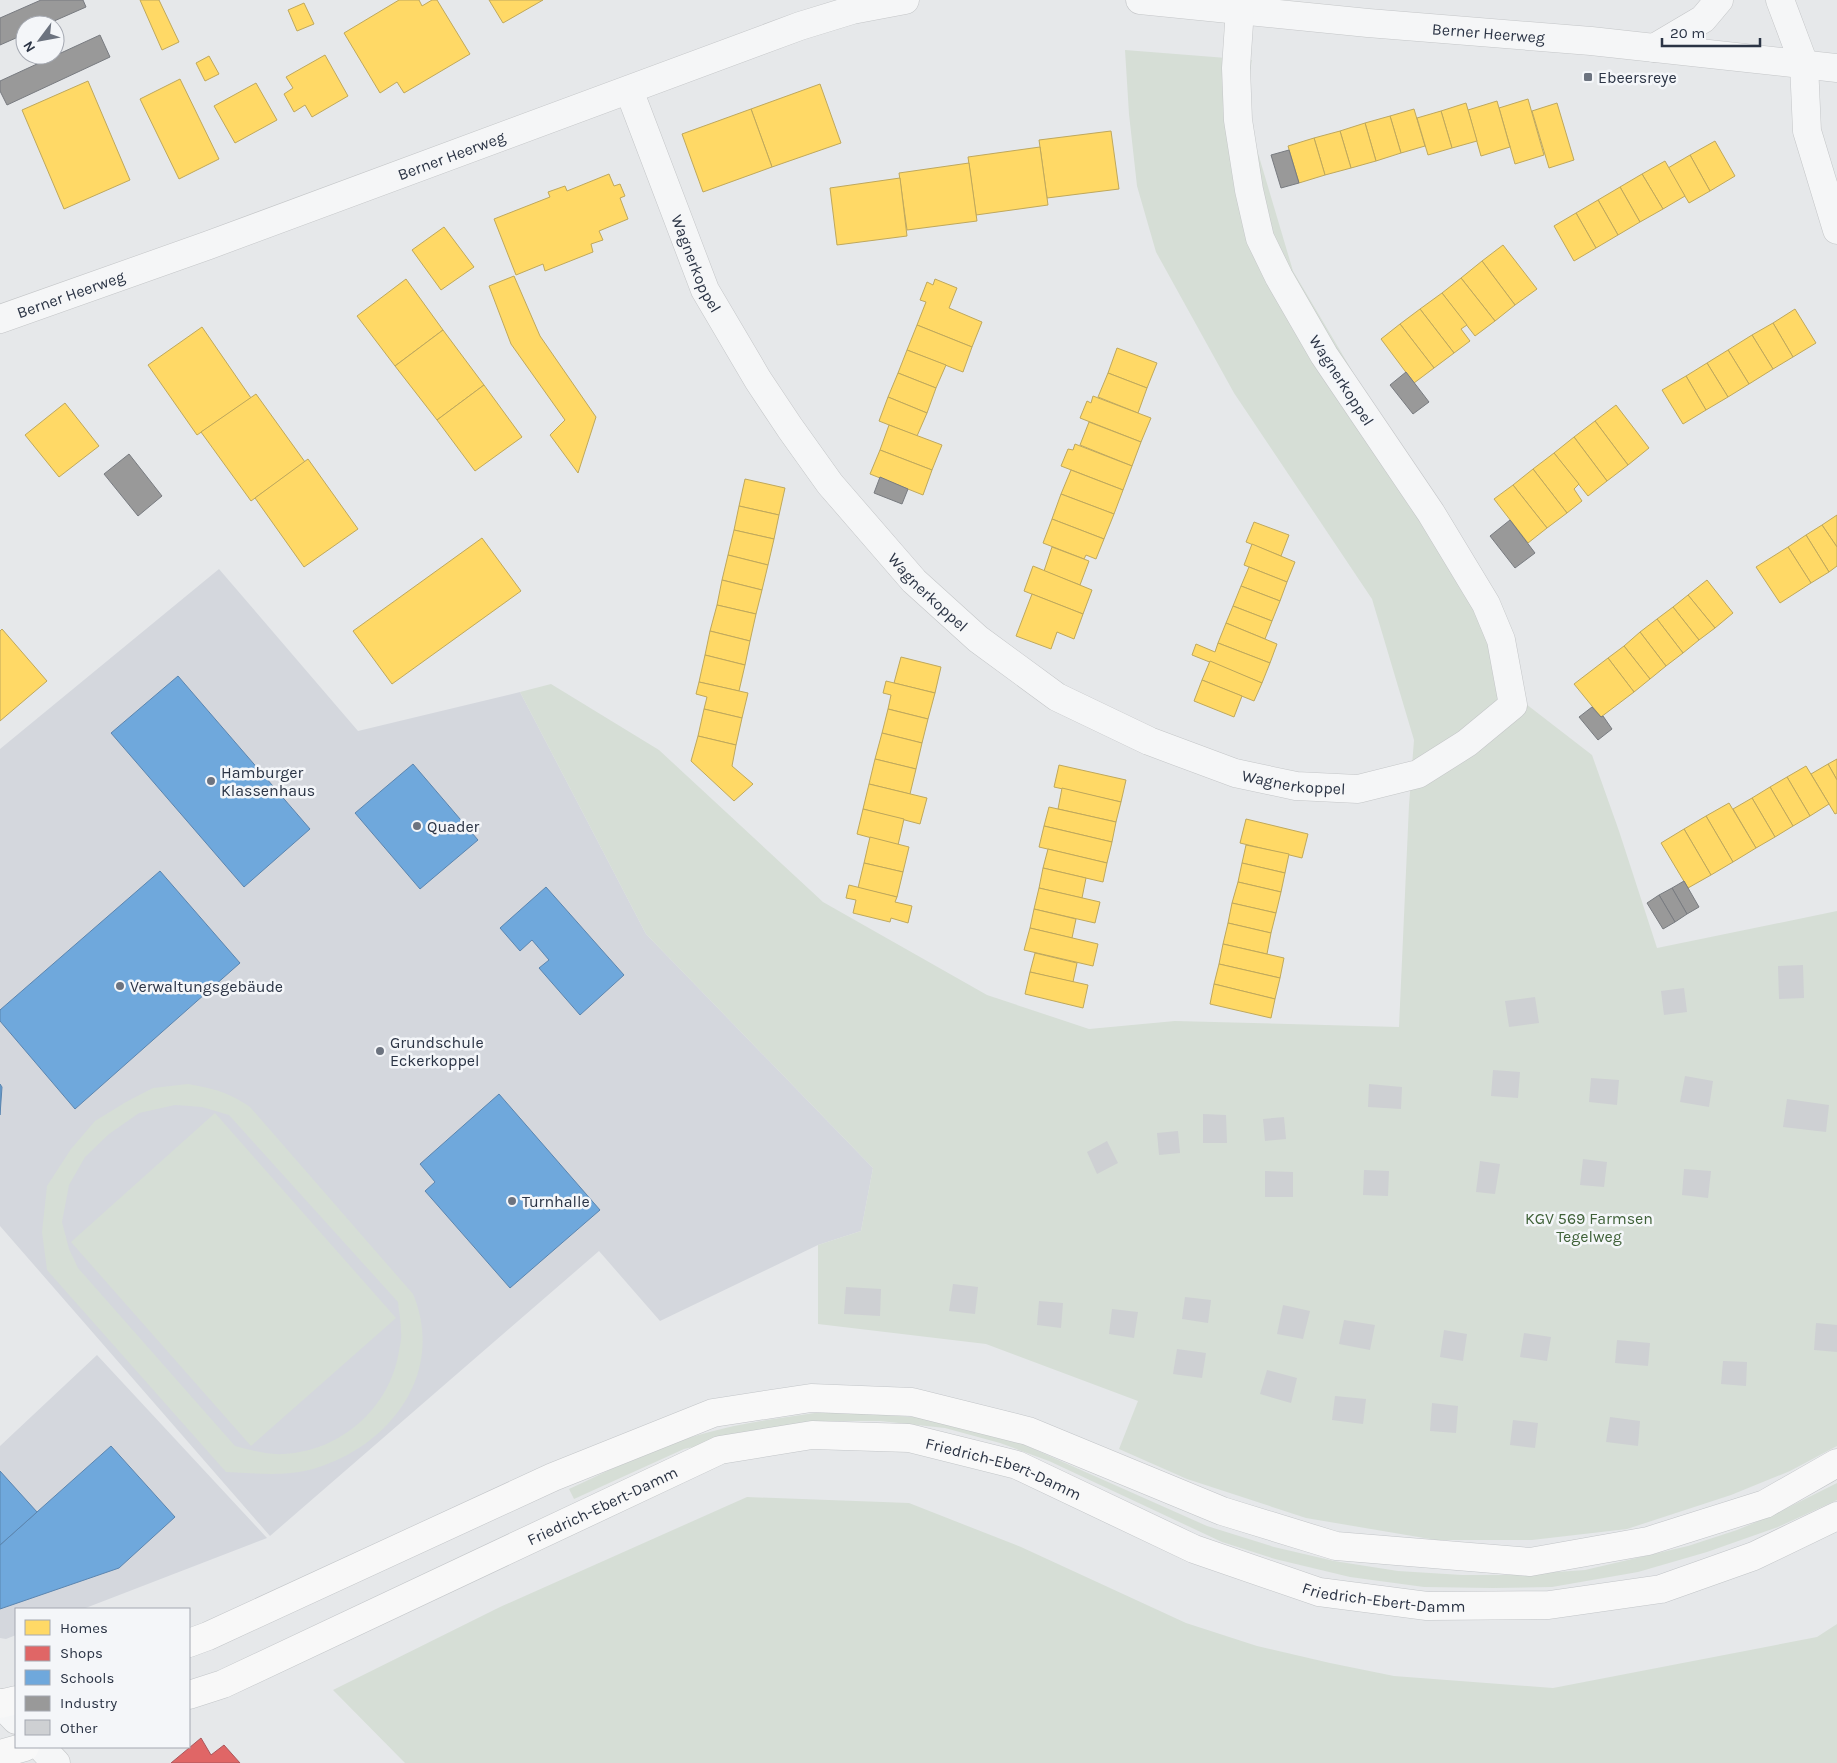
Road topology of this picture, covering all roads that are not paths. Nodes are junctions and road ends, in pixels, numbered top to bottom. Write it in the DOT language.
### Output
graph roads {
  1 [pos="905,0"];
  2 [pos="1140,0"];
  3 [pos="1719,0"];
  4 [pos="1780,0"];
  5 [pos="1240,9"];
  6 [pos="1654,48"];
  7 [pos="1804,64"];
  8 [pos="1837,68"];
  9 [pos="629,90"];
  10 [pos="1837,230"];
  11 [pos="0,319"];
  12 [pos="1837,1463"];
  13 [pos="1837,1516"];
  14 [pos="190,1643"];
  15 [pos="190,1695"];
  16 [pos="21,1748"];
  17 [pos="42,1748"];
  18 [pos="0,1754"];
  19 [pos="56,1763"];
  1 -- 9 [label="street, Berner Heerweg"];
  2 -- 5 [label="street, Berner Heerweg"];
  3 -- 6 [label="street"];
  4 -- 7 [label="street"];
  5 -- 6 [label="street, Berner Heerweg"];
  5 -- 9 [label="street, Wagnerkoppel"];
  6 -- 7 [label="street, Berner Heerweg"];
  7 -- 8 [label="street, Berner Heerweg"];
  7 -- 10 [label="street"];
  9 -- 11 [label="street, Berner Heerweg"];
  12 -- 14 [label="main road"];
  13 -- 15 [label="main road, Friedrich-Ebert-Damm"];
  16 -- 18 [label="main road"];
  17 -- 19 [label="street"];
}
